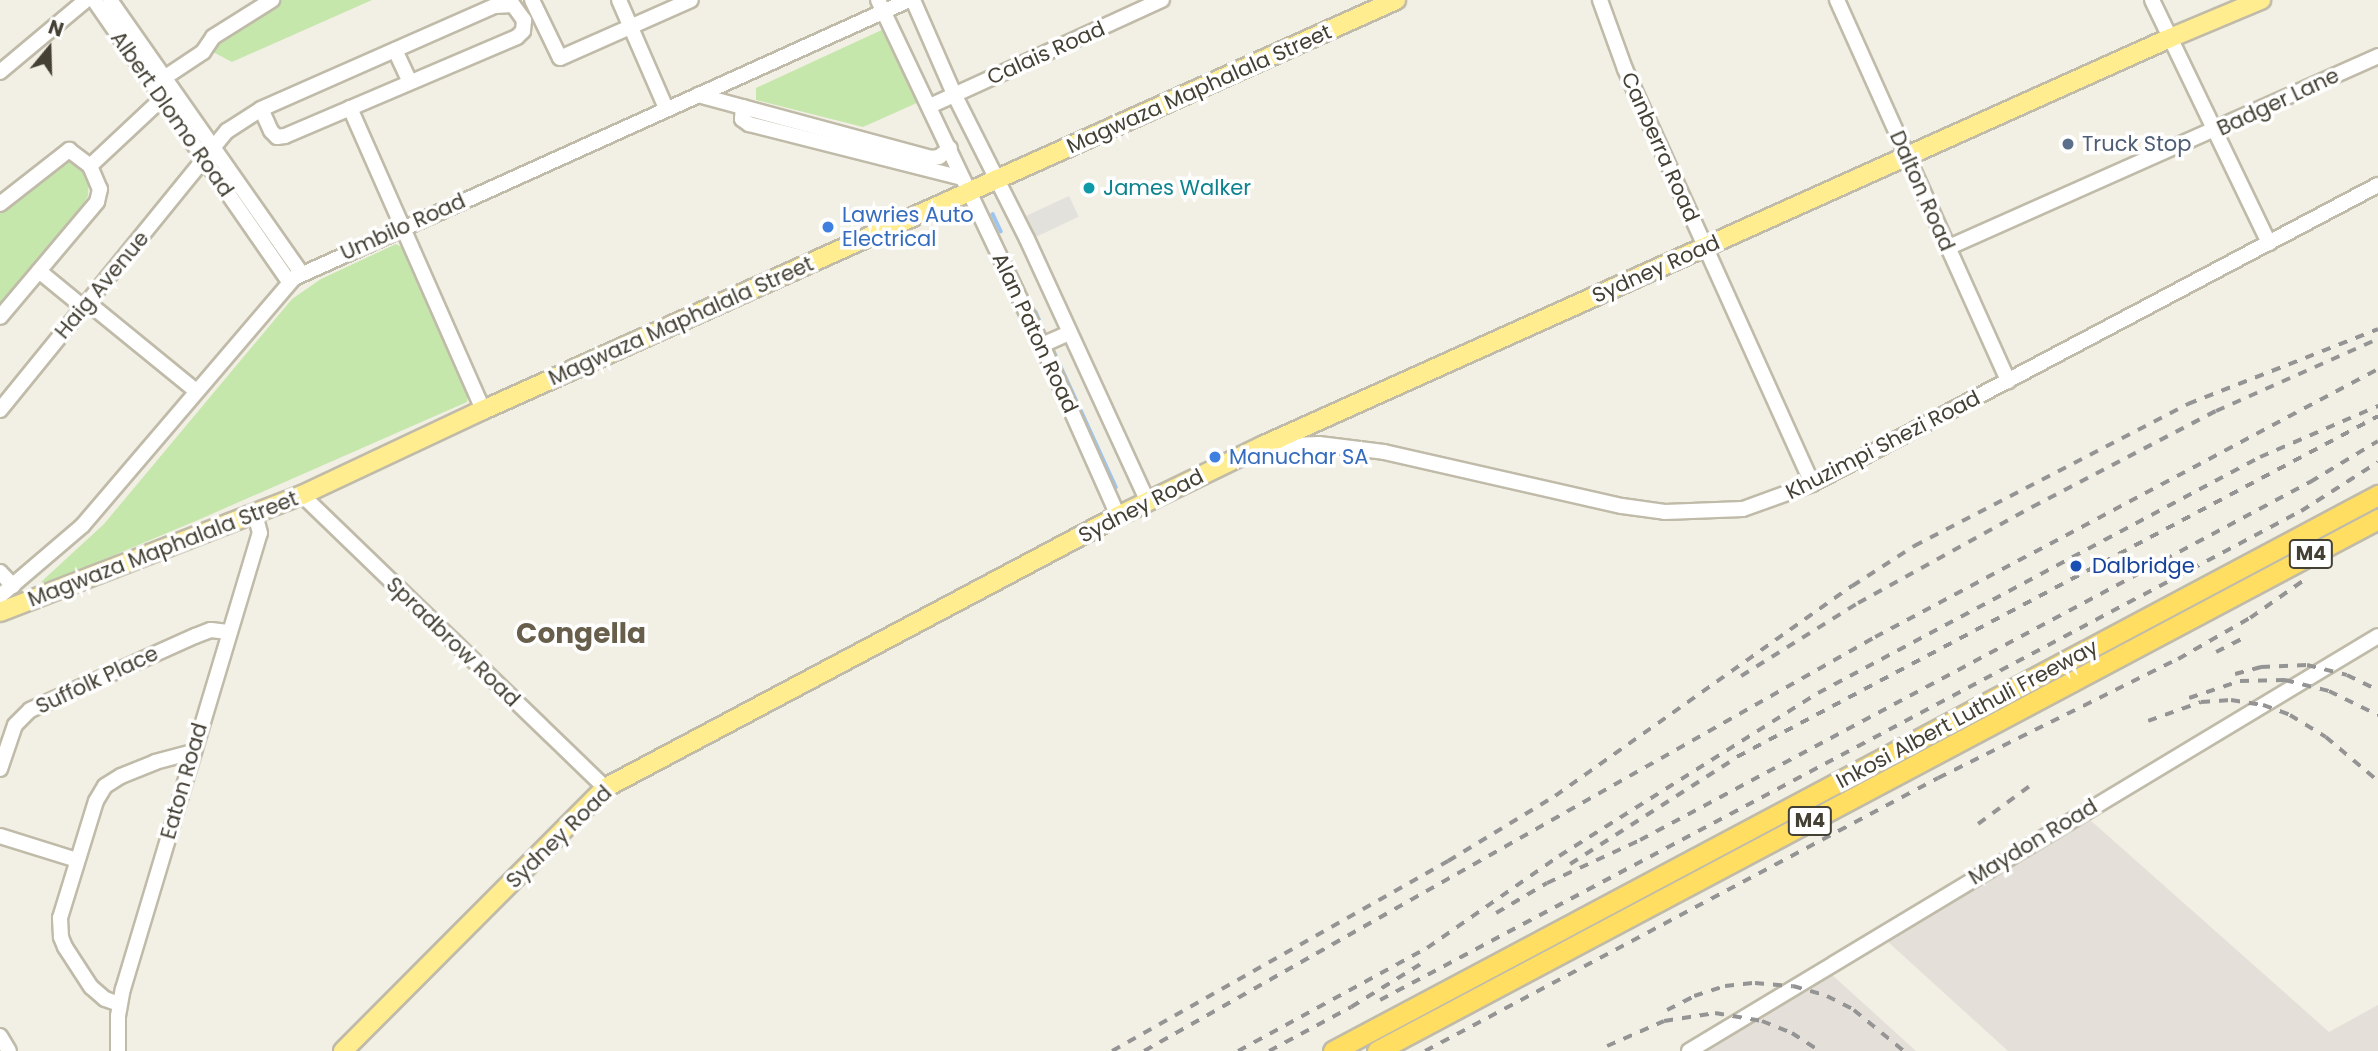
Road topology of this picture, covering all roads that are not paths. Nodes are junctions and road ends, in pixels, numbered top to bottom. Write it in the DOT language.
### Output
graph roads {
  1 [pos="86,0"];
  2 [pos="94,0"];
  3 [pos="110,0"];
  4 [pos="272,0"];
  5 [pos="532,0"];
  6 [pos="619,0"];
  7 [pos="691,0"];
  8 [pos="911,0"];
  9 [pos="1162,0"];
  10 [pos="1600,0"];
  11 [pos="1837,0"];
  12 [pos="2152,0"];
  13 [pos="2261,0"];
  14 [pos="1384,2"];
  15 [pos="881,6"];
  16 [pos="630,27"];
  17 [pos="2170,38"];
  18 [pos="396,50"];
  19 [pos="2378,56"];
  20 [pos="0,72"];
  21 [pos="410,82"];
  22 [pos="162,89"];
  23 [pos="954,94"];
  24 [pos="698,95"];
  25 [pos="930,106"];
  26 [pos="350,108"];
  27 [pos="666,108"];
  28 [pos="261,109"];
  29 [pos="2214,131"];
  30 [pos="850,142"];
  31 [pos="950,148"];
  32 [pos="208,155"];
  33 [pos="1906,156"];
  34 [pos="90,166"];
  35 [pos="998,179"];
  36 [pos="966,185"];
  37 [pos="2378,185"];
  38 [pos="0,204"];
  39 [pos="402,226"];
  40 [pos="2269,243"];
  41 [pos="1705,247"];
  42 [pos="1947,248"];
  43 [pos="39,271"];
  44 [pos="295,277"];
  45 [pos="85,305"];
  46 [pos="0,317"];
  47 [pos="1069,333"];
  48 [pos="1042,345"];
  49 [pos="2008,381"];
  50 [pos="196,391"];
  51 [pos="0,410"];
  52 [pos="483,410"];
  53 [pos="1262,446"];
  54 [pos="1812,484"];
  55 [pos="302,495"];
  56 [pos="2378,495"];
  57 [pos="1148,502"];
  58 [pos="255,514"];
  59 [pos="1118,516"];
  60 [pos="2378,519"];
  61 [pos="0,572"];
  62 [pos="13,586"];
  63 [pos="0,596"];
  64 [pos="0,612"];
  65 [pos="228,632"];
  66 [pos="2378,636"];
  67 [pos="192,752"];
  68 [pos="0,769"];
  69 [pos="606,788"];
  70 [pos="0,836"];
  71 [pos="78,860"];
  72 [pos="119,1004"];
  73 [pos="0,1036"];
  74 [pos="9,1051"];
  75 [pos="118,1051"];
  76 [pos="343,1051"];
  77 [pos="1333,1051"];
  78 [pos="1377,1051"];
  79 [pos="1689,1051"];
  1 -- 20 [label="street"];
  2 -- 22 [label="street, Albert Dlomo Road"];
  3 -- 22 [label="street, Albert Dlomo Road"];
  4 -- 22 [label="street"];
  5 -- 16 [label="street"];
  6 -- 16 [label="street"];
  7 -- 16 [label="street"];
  8 -- 15 [label="street, Umbilo Road"];
  8 -- 23 [label="street, Alan Paton Road"];
  9 -- 23 [label="street, Calais Road"];
  10 -- 41 [label="street, Canberra Road"];
  11 -- 33 [label="street, Dalton Road"];
  12 -- 17 [label="street"];
  13 -- 17 [label="main road, Sydney Road"];
  14 -- 35 [label="main road, Magwaza Maphalala Street"];
  15 -- 24 [label="street, Umbilo Road"];
  15 -- 25 [label="street, Alan Paton Road"];
  16 -- 27 [label="street"];
  17 -- 29 [label="street"];
  17 -- 33 [label="main road, Sydney Road"];
  18 -- 21 [label="street"];
  18 -- 21 [label="street, Haig Avenue"];
  18 -- 28 [label="street, Haig Avenue"];
  19 -- 29 [label="street, Badger Lane"];
  21 -- 26 [label="street"];
  22 -- 32 [label="street, Albert Dlomo Road"];
  22 -- 34 [label="street"];
  23 -- 25 [label="street, Calais Road"];
  23 -- 35 [label="street, Alan Paton Road"];
  24 -- 27 [label="street, Umbilo Road"];
  24 -- 30 [label="street"];
  25 -- 31 [label="street, Alan Paton Road"];
  26 -- 28 [label="street"];
  26 -- 39 [label="street"];
  27 -- 39 [label="street, Umbilo Road"];
  28 -- 32 [label="street, Haig Avenue"];
  29 -- 40 [label="street"];
  29 -- 42 [label="street, Badger Lane"];
  30 -- 31 [label="street"];
  30 -- 36 [label="street"];
  31 -- 36 [label="street, Alan Paton Road"];
  32 -- 44 [label="street, Albert Dlomo Road"];
  32 -- 45 [label="street, Haig Avenue"];
  33 -- 41 [label="main road, Sydney Road"];
  33 -- 42 [label="street, Dalton Road"];
  34 -- 38 [label="street"];
  34 -- 43 [label="street"];
  35 -- 36 [label="main road, Magwaza Maphalala Street"];
  35 -- 47 [label="street, Alan Paton Road"];
  36 -- 48 [label="street, Alan Paton Road"];
  36 -- 52 [label="main road, Magwaza Maphalala Street"];
  37 -- 40 [label="street, Khuzimpi Shezi Road"];
  39 -- 44 [label="street, Umbilo Road"];
  39 -- 52 [label="street"];
  40 -- 49 [label="street, Khuzimpi Shezi Road"];
  41 -- 53 [label="main road, Sydney Road"];
  41 -- 54 [label="street, Canberra Road"];
  42 -- 49 [label="street, Dalton Road"];
  43 -- 45 [label="street"];
  43 -- 46 [label="street"];
  44 -- 50 [label="street, Umbilo Road"];
  45 -- 50 [label="street"];
  45 -- 51 [label="street, Haig Avenue"];
  47 -- 48 [label="street"];
  47 -- 57 [label="street, Alan Paton Road"];
  48 -- 59 [label="street, Alan Paton Road"];
  49 -- 54 [label="street, Khuzimpi Shezi Road"];
  50 -- 62 [label="street, Umbilo Road"];
  52 -- 55 [label="main road, Magwaza Maphalala Street"];
  53 -- 54 [label="street, Khuzimpi Shezi Road"];
  53 -- 57 [label="main road, Sydney Road"];
  55 -- 58 [label="main road, Magwaza Maphalala Street"];
  55 -- 69 [label="street, Spradbrow Road"];
  56 -- 77 [label="highway, Inkosi Albert Luthuli Freeway / M4"];
  57 -- 59 [label="main road, Sydney Road"];
  58 -- 64 [label="main road, Magwaza Maphalala Street"];
  58 -- 65 [label="street, Eaton Road"];
  59 -- 69 [label="main road, Sydney Road"];
  60 -- 78 [label="highway, Inkosi Albert Luthuli Freeway / M4"];
  61 -- 62 [label="street"];
  62 -- 63 [label="street, Umbilo Road"];
  65 -- 67 [label="street, Eaton Road"];
  65 -- 68 [label="street, Suffolk Place"];
  66 -- 79 [label="street, Maydon Road"];
  67 -- 71 [label="street"];
  67 -- 72 [label="street, Eaton Road"];
  69 -- 76 [label="main road, Sydney Road"];
  70 -- 71 [label="street"];
  71 -- 72 [label="street"];
  72 -- 75 [label="street, Eaton Road"];
  73 -- 74 [label="street"];
}
